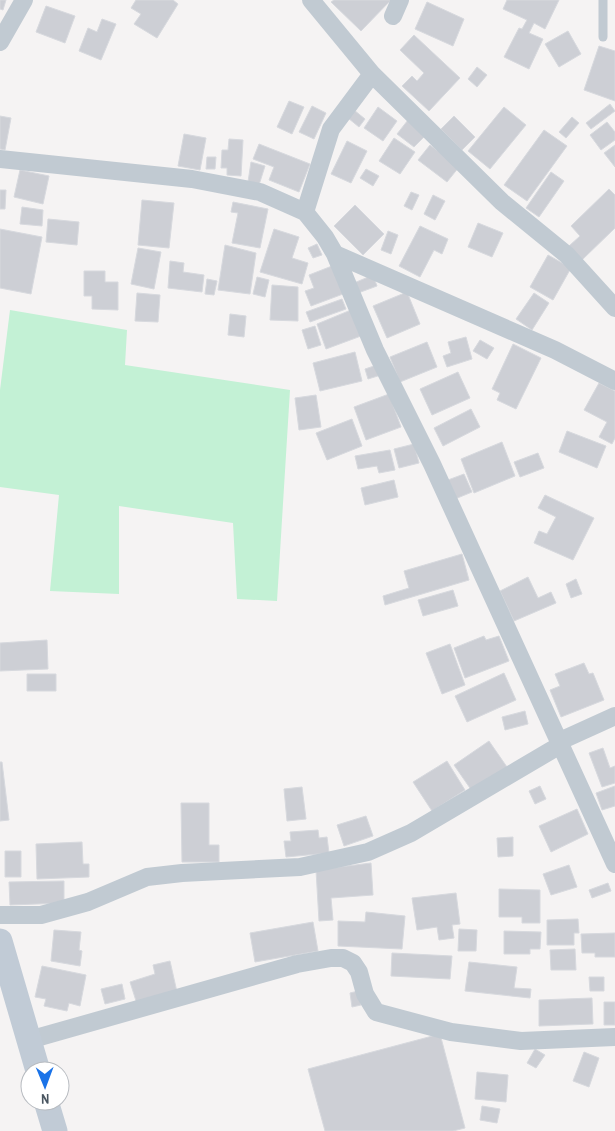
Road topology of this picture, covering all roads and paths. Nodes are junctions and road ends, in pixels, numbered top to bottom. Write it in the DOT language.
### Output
graph roads {
  1 [pos="24,0"];
  2 [pos="311,0"];
  3 [pos="400,0"];
  4 [pos="604,0"];
  5 [pos="393,16"];
  6 [pos="603,37"];
  7 [pos="0,42"];
  8 [pos="372,74"];
  9 [pos="0,159"];
  10 [pos="305,212"];
  11 [pos="335,254"];
  12 [pos="615,308"];
  13 [pos="615,381"];
  14 [pos="615,716"];
  15 [pos="561,742"];
  16 [pos="615,864"];
  17 [pos="0,915"];
  18 [pos="0,941"];
  19 [pos="615,1037"];
  20 [pos="29,1040"];
  21 [pos="35,1061"];
  22 [pos="49,1111"];
  23 [pos="55,1131"];
  1 -- 7 [label="street"];
  2 -- 8 [label="street"];
  3 -- 5 [label="street"];
  4 -- 6 [label="lane"];
  8 -- 10 [label="street"];
  8 -- 12 [label="street"];
  9 -- 10 [label="street"];
  10 -- 11 [label="street"];
  11 -- 13 [label="street"];
  11 -- 15 [label="street"];
  14 -- 15 [label="street"];
  15 -- 16 [label="street"];
  15 -- 17 [label="street"];
  18 -- 20 [label="main road"];
  19 -- 20 [label="street"];
  20 -- 21 [label="main road"];
  22 -- 23 [label="main road"];
}
